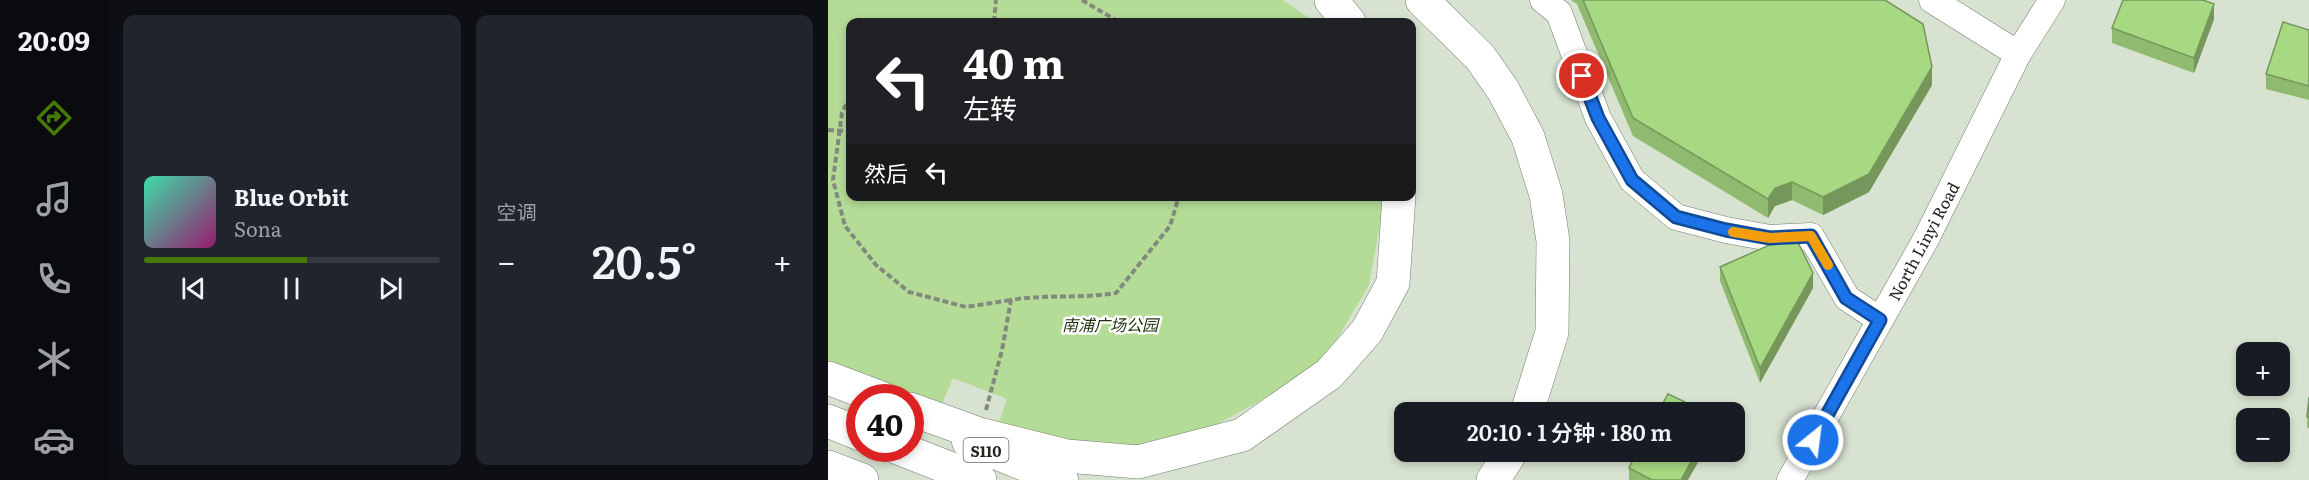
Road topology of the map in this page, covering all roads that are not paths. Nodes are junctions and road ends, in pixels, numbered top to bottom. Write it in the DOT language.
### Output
graph roads {
  1 [pos="1331,0"];
  2 [pos="1422,0"];
  3 [pos="1543,0"];
  4 [pos="1932,0"];
  5 [pos="2052,0"];
  6 [pos="1346,18"];
  7 [pos="2018,54"];
  8 [pos="1399,201"];
  9 [pos="1880,320"];
  10 [pos="828,378"];
  11 [pos="846,385"];
  12 [pos="828,387"];
  13 [pos="846,394"];
  14 [pos="1530,402"];
  15 [pos="924,414"];
  16 [pos="828,422"];
  17 [pos="924,426"];
  18 [pos="846,429"];
  19 [pos="924,458"];
  20 [pos="1505,462"];
  21 [pos="828,467"];
  22 [pos="862,480"];
  23 [pos="980,480"];
  24 [pos="1062,480"];
  25 [pos="1493,480"];
  26 [pos="1790,480"];
  1 -- 6 [label="highway"];
  2 -- 14 [label="highway"];
  3 -- 9 [label="street"];
  4 -- 7 [label="street"];
  5 -- 7 [label="street, North Linyi Road"];
  7 -- 9 [label="street, North Linyi Road"];
  8 -- 15 [label="highway"];
  9 -- 26 [label="street, North Linyi Road"];
  10 -- 11 [label="highway"];
  12 -- 13 [label="main road"];
  16 -- 18 [label="highway"];
  17 -- 24 [label="main road, S110"];
  19 -- 23 [label="highway"];
  20 -- 25 [label="highway"];
  21 -- 22 [label="highway"];
}
